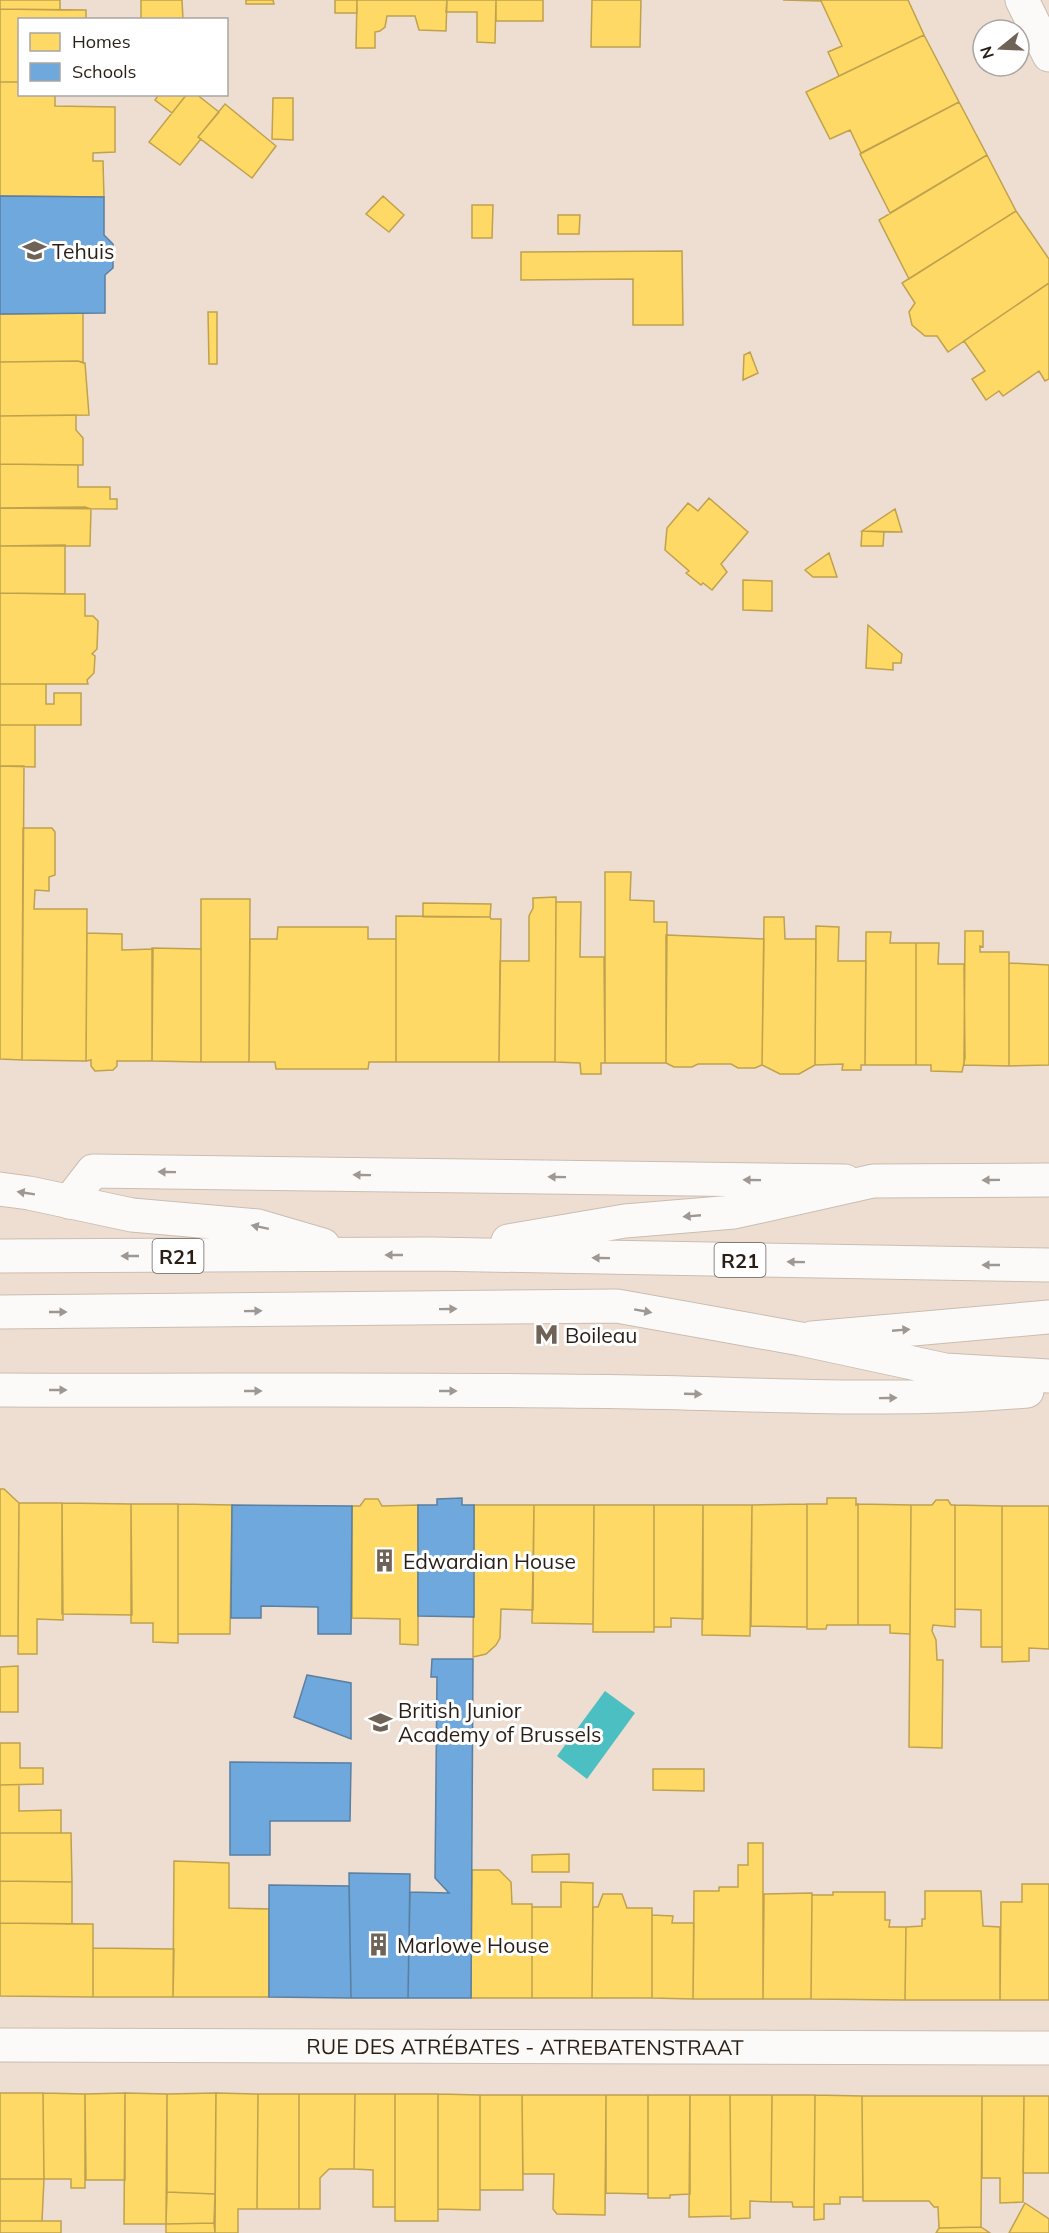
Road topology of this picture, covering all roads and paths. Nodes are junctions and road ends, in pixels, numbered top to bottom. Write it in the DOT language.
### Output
graph roads {
  1 [pos="1022,0"];
  2 [pos="1049,55"];
  3 [pos="1049,1180"];
  4 [pos="873,1181"];
  5 [pos="0,1189"];
  6 [pos="69,1202"];
  7 [pos="432,1254"];
  8 [pos="0,1256"];
  9 [pos="356,1256"];
  10 [pos="1049,1265"];
  11 [pos="0,1312"];
  12 [pos="1049,1317"];
  13 [pos="801,1340"];
  14 [pos="1049,1376"];
  15 [pos="1049,1389"];
  16 [pos="0,1390"];
  17 [pos="0,2045"];
  18 [pos="1049,2048"];
  1 -- 2 [label="main road"];
  3 -- 4 [label="main road, one-way"];
  4 -- 6 [label="main road, one-way"];
  4 -- 7 [label="main road, one-way"];
  6 -- 5 [label="main road, one-way"];
  9 -- 6 [label="main road, one-way"];
  7 -- 9 [label="main road, R21, one-way"];
  10 -- 7 [label="main road, R21, one-way"];
  9 -- 8 [label="main road, R21, one-way"];
  11 -- 13 [label="main road, one-way"];
  13 -- 12 [label="main road, one-way"];
  13 -- 14 [label="main road"];
  16 -- 15 [label="main road, one-way"];
  17 -- 18 [label="main road, RUE DES ATRÉBATES - ATREBATENSTRAAT"];
}
